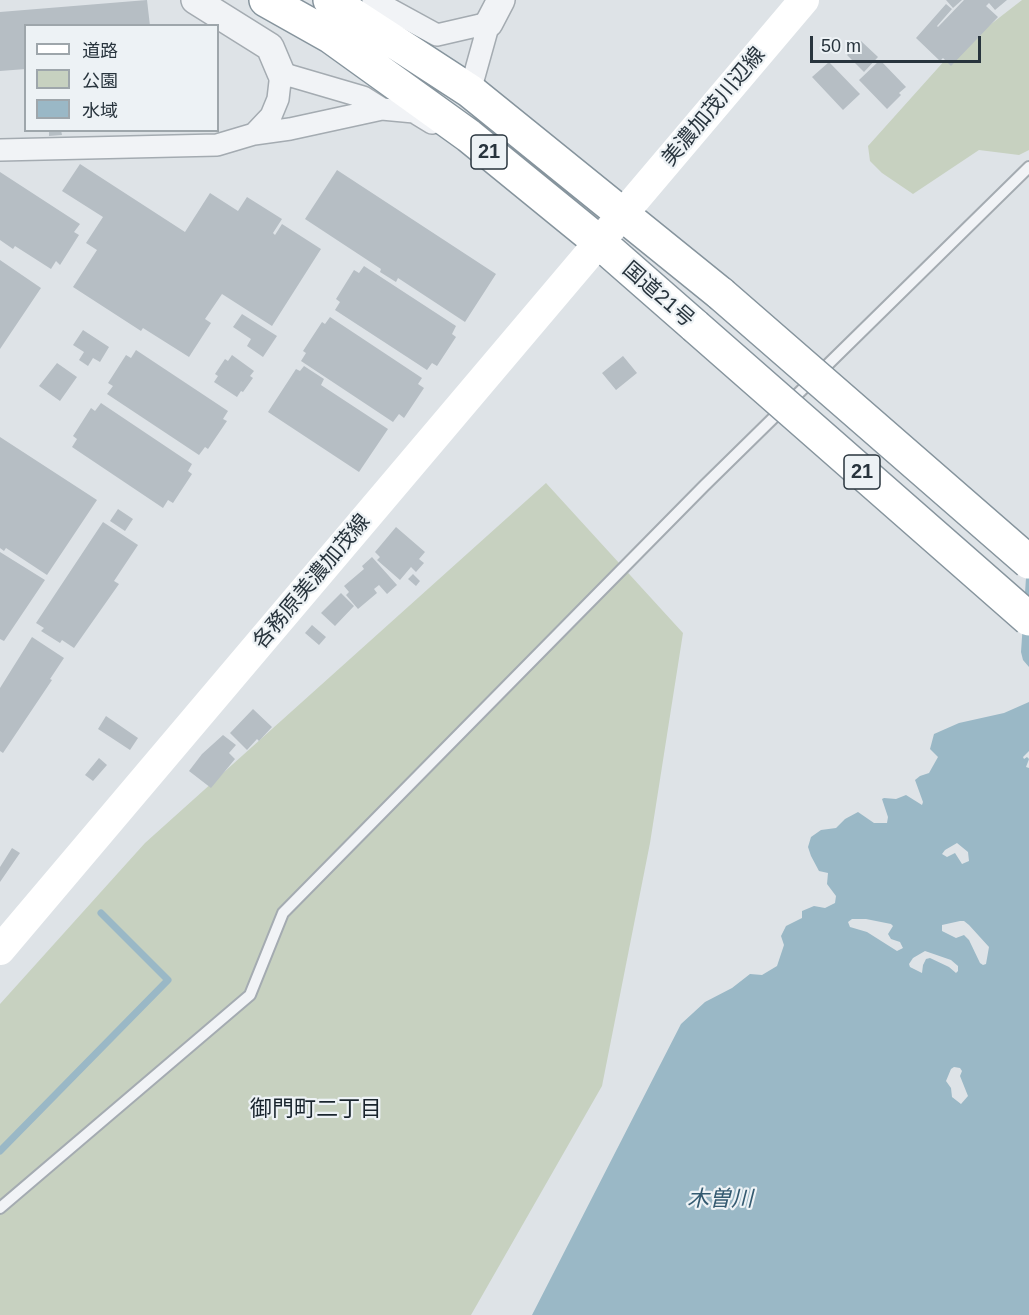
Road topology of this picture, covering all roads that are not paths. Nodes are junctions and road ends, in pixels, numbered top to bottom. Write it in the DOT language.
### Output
graph roads {
  1 [pos="195,0"];
  2 [pos="266,0"];
  3 [pos="330,0"];
  4 [pos="373,0"];
  5 [pos="804,0"];
  6 [pos="495,11"];
  7 [pos="281,74"];
  8 [pos="470,92"];
  9 [pos="382,109"];
  10 [pos="254,134"];
  11 [pos="469,136"];
  12 [pos="0,150"];
  13 [pos="1029,167"];
  14 [pos="624,214"];
  15 [pos="599,242"];
  16 [pos="1029,562"];
  17 [pos="1029,619"];
  18 [pos="0,950"];
  19 [pos="0,1208"];
  1 -- 7 [label="street"];
  2 -- 11 [label="highway, 国道21号 / 21"];
  3 -- 8 [label="highway, 国道21号 / 21"];
  4 -- 6 [label="street"];
  5 -- 14 [label="main road, 美濃加茂川辺線"];
  6 -- 8 [label="street"];
  7 -- 9 [label="street"];
  7 -- 10 [label="street"];
  8 -- 14 [label="highway, 国道21号 / 21"];
  9 -- 10 [label="street"];
  9 -- 11 [label="street"];
  10 -- 12 [label="street"];
  11 -- 15 [label="highway, 国道21号 / 21"];
  13 -- 19 [label="lane"];
  14 -- 15 [label="main road, 各務原美濃加茂線"];
  14 -- 16 [label="highway, 国道21号 / 21, bridge"];
  15 -- 17 [label="highway, 国道21号 / 21, bridge"];
  15 -- 18 [label="main road, 各務原美濃加茂線"];
}
